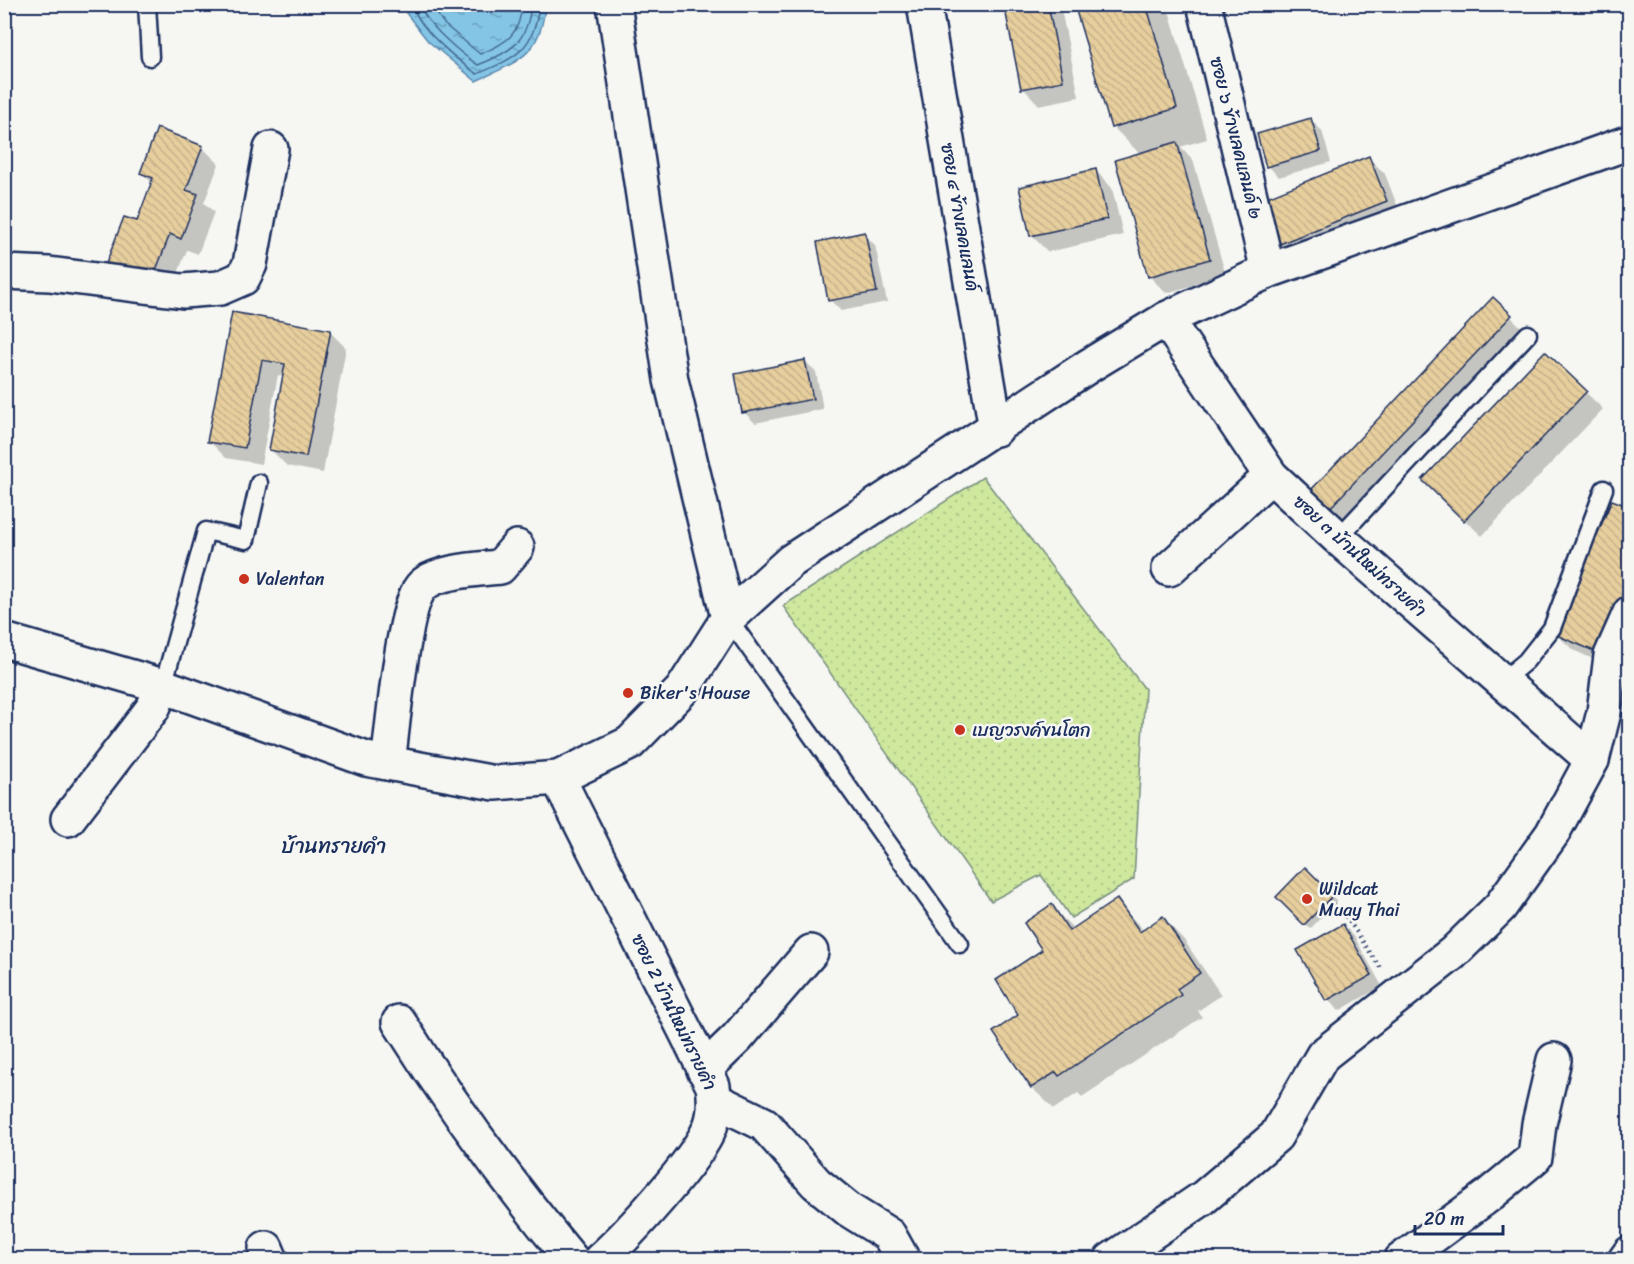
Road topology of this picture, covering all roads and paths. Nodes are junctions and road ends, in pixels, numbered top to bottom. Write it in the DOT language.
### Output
graph roads {
  1 [pos="147,4"];
  2 [pos="614,4"];
  3 [pos="924,4"];
  4 [pos="1204,4"];
  5 [pos="150,57"];
  6 [pos="1629,142"];
  7 [pos="271,149"];
  8 [pos="1269,271"];
  9 [pos="4,272"];
  10 [pos="1166,319"];
  11 [pos="1528,334"];
  12 [pos="996,429"];
  13 [pos="1272,476"];
  14 [pos="259,483"];
  15 [pos="1604,489"];
  16 [pos="1338,538"];
  17 [pos="517,547"];
  18 [pos="1169,569"];
  19 [pos="1629,613"];
  20 [pos="728,618"];
  21 [pos="4,640"];
  22 [pos="1502,681"];
  23 [pos="163,686"];
  24 [pos="1592,760"];
  25 [pos="388,763"];
  26 [pos="558,777"];
  27 [pos="68,819"];
  28 [pos="1328,900"];
  29 [pos="960,944"];
  30 [pos="811,952"];
  31 [pos="1399,995"];
  32 [pos="399,1022"];
  33 [pos="1554,1060"];
  34 [pos="705,1070"];
  35 [pos="715,1100"];
  36 [pos="1629,1253"];
  37 [pos="572,1260"];
  38 [pos="600,1260"];
  39 [pos="903,1260"];
  40 [pos="1112,1260"];
  41 [pos="1401,1260"];
  42 [pos="1625,1260"];
  1 -- 5 [label="lane"];
  2 -- 20 [label="street"];
  3 -- 12 [label="street, ซอย ๔ ข้างเลคแลนด์"];
  4 -- 8 [label="street, ซอย ๖ ข้างเลคแลนด์ ๒"];
  6 -- 8 [label="street"];
  7 -- 9 [label="street"];
  8 -- 10 [label="street"];
  10 -- 12 [label="street"];
  10 -- 13 [label="street, ซอย ๓ บ้านใหม่ทรายคำ"];
  11 -- 16 [label="lane"];
  12 -- 20 [label="street"];
  13 -- 16 [label="street, ซอย ๓ บ้านใหม่ทรายคำ"];
  13 -- 18 [label="street"];
  14 -- 23 [label="lane"];
  15 -- 22 [label="lane"];
  16 -- 22 [label="street, ซอย ๓ บ้านใหม่ทรายคำ"];
  17 -- 25 [label="street"];
  19 -- 24 [label="street"];
  20 -- 26 [label="street"];
  20 -- 29 [label="lane"];
  21 -- 23 [label="street"];
  22 -- 24 [label="street, ซอย ๓ บ้านใหม่ทรายคำ"];
  23 -- 25 [label="street"];
  23 -- 27 [label="street"];
  24 -- 31 [label="street"];
  25 -- 26 [label="street"];
  26 -- 34 [label="street, ซอย 2 บ้านใหม่ทรายคำ"];
  28 -- 31 [label="path"];
  30 -- 34 [label="street"];
  31 -- 40 [label="street"];
  32 -- 37 [label="street"];
  33 -- 41 [label="street"];
  34 -- 35 [label="street, ซอย 2 บ้านใหม่ทรายคำ"];
  35 -- 38 [label="street, ซอย 2 บ้านใหม่ทรายคำ"];
  35 -- 39 [label="street"];
  36 -- 42 [label="street"];
}
